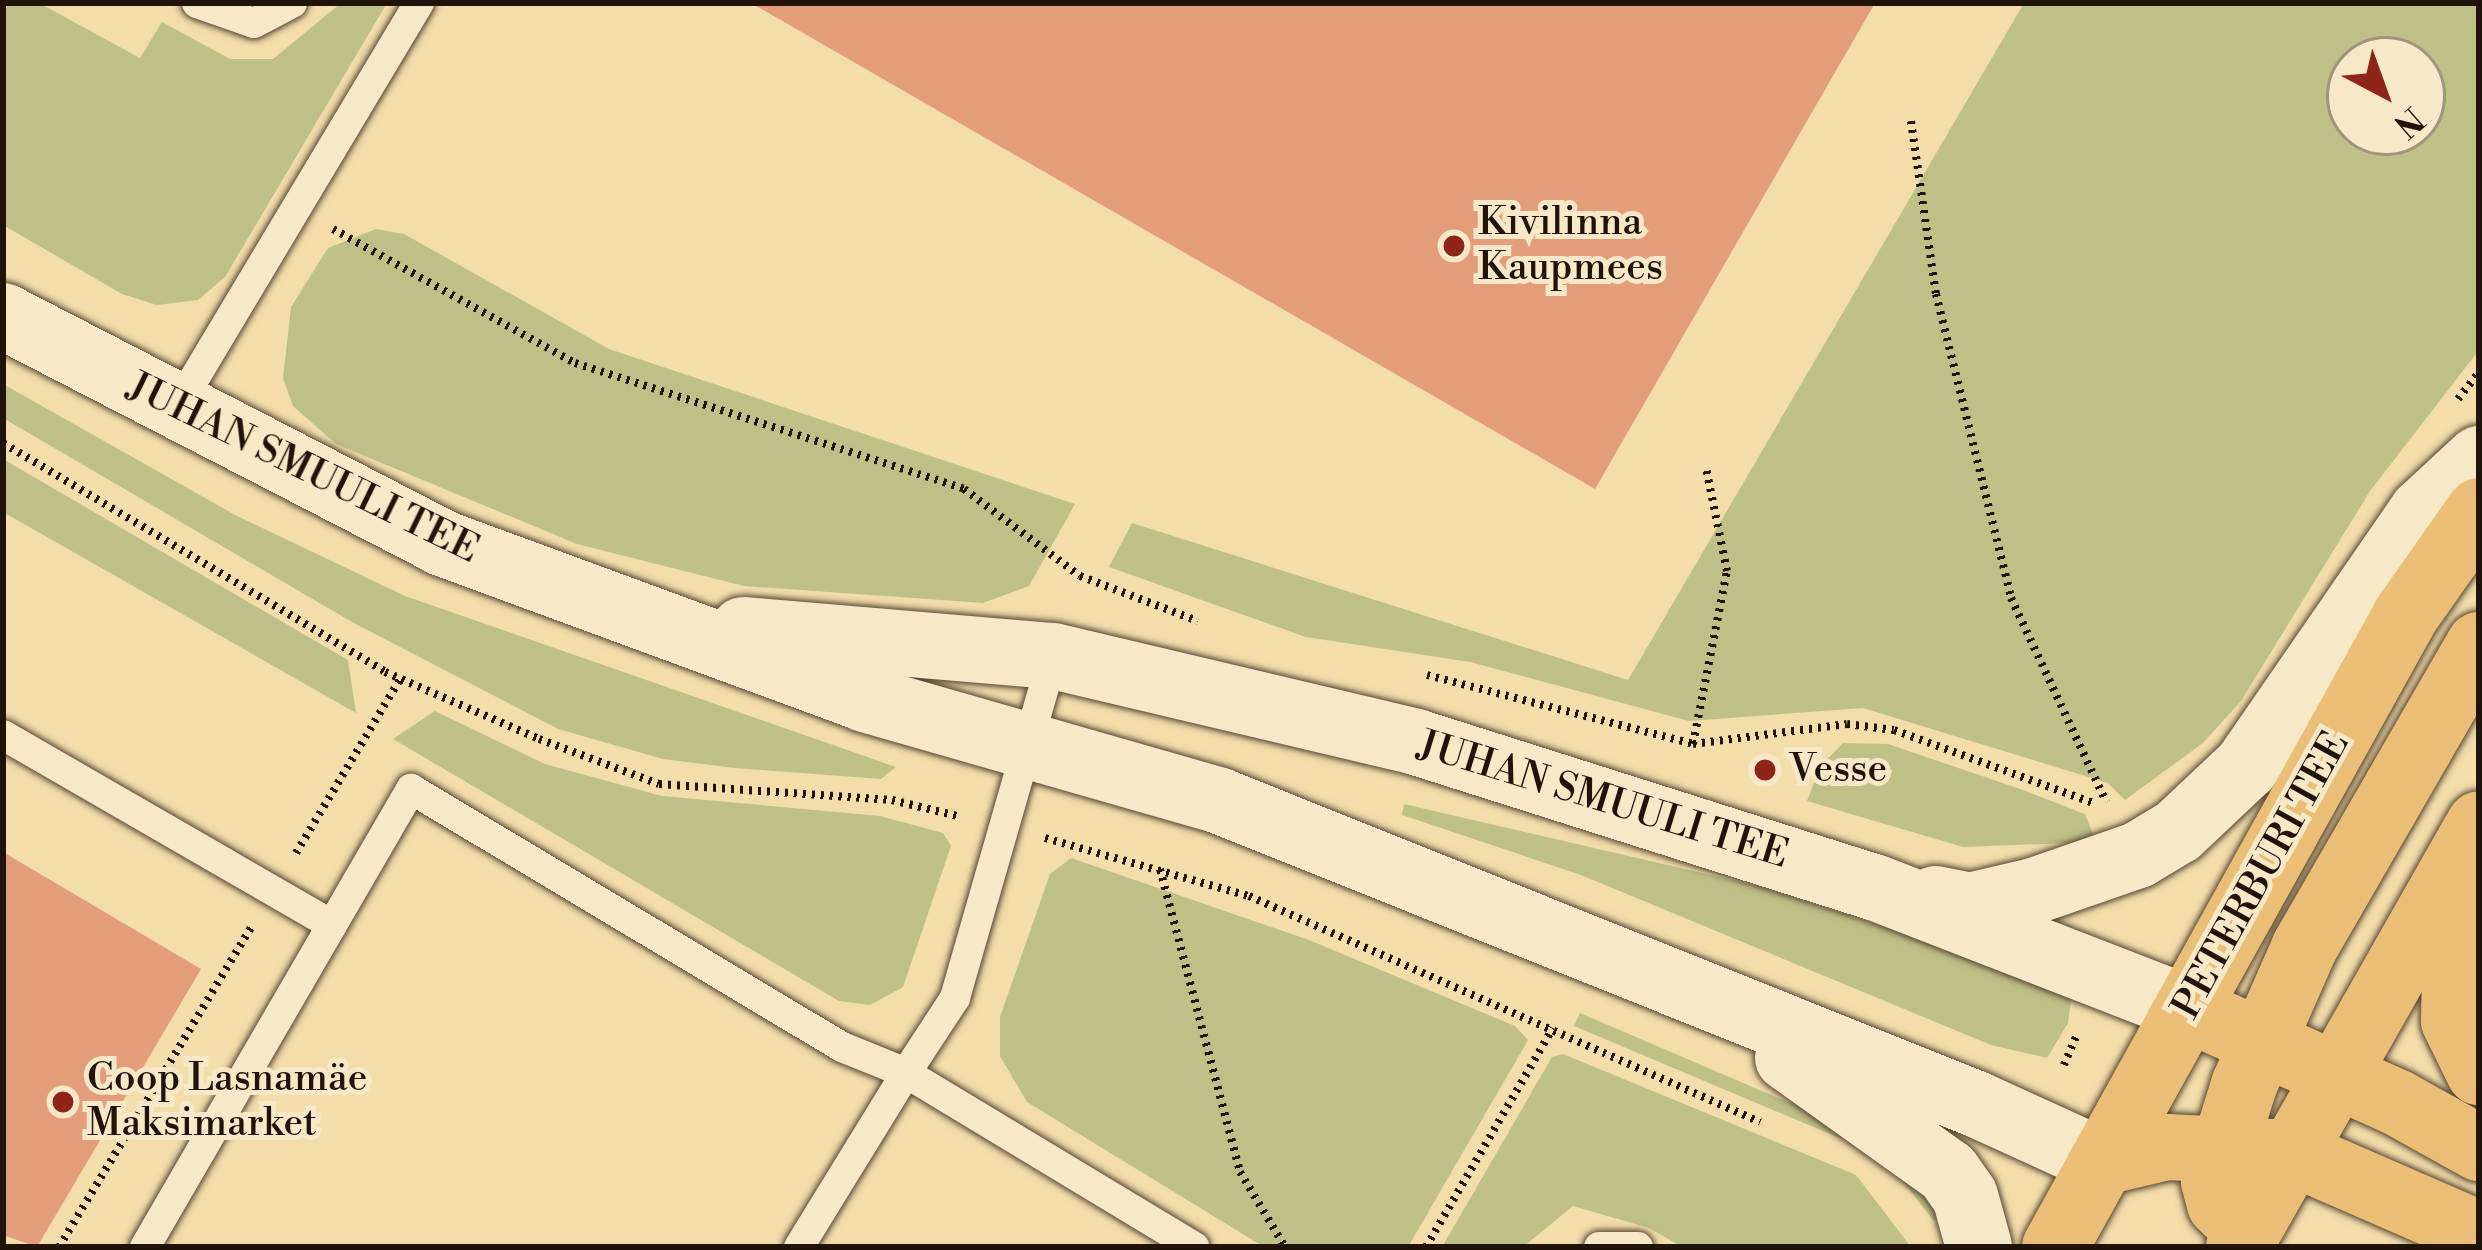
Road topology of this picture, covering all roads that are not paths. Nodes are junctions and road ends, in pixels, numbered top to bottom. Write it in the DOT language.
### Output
graph roads {
  1 [pos="197,3"];
  2 [pos="292,3"];
  3 [pos="419,3"];
  4 [pos="3,316"];
  5 [pos="176,409"];
  6 [pos="2479,458"];
  7 [pos="2479,511"];
  8 [pos="680,625"];
  9 [pos="2479,645"];
  10 [pos="1053,656"];
  11 [pos="3,735"];
  12 [pos="1030,746"];
  13 [pos="2479,824"];
  14 [pos="2479,880"];
  15 [pos="1874,887"];
  16 [pos="332,925"];
  17 [pos="1680,986"];
  18 [pos="2188,1010"];
  19 [pos="2263,1042"];
  20 [pos="2479,1072"];
  21 [pos="906,1073"];
  22 [pos="2336,1076"];
  23 [pos="2221,1147"];
  24 [pos="2479,1148"];
  25 [pos="2293,1153"];
  26 [pos="2102,1162"];
  27 [pos="2479,1234"];
  28 [pos="2254,1242"];
  29 [pos="145,1247"];
  30 [pos="799,1247"];
  31 [pos="1195,1247"];
  32 [pos="1600,1247"];
  33 [pos="1638,1247"];
  34 [pos="1979,1247"];
  35 [pos="2055,1247"];
  1 -- 2 [label="lane"];
  3 -- 5 [label="lane"];
  4 -- 5 [label="main road, JUHAN SMUULI TEE"];
  5 -- 8 [label="main road, JUHAN SMUULI TEE"];
  6 -- 15 [label="main road"];
  7 -- 18 [label="main road, PETERBURI TEE"];
  8 -- 10 [label="main road, JUHAN SMUULI TEE"];
  8 -- 12 [label="main road, JUHAN SMUULI TEE"];
  9 -- 19 [label="main road"];
  10 -- 12 [label="lane"];
  10 -- 15 [label="main road, JUHAN SMUULI TEE"];
  11 -- 16 [label="lane"];
  12 -- 17 [label="main road, JUHAN SMUULI TEE"];
  12 -- 21 [label="lane"];
  13 -- 22 [label="main road"];
  14 -- 20 [label="main road"];
  15 -- 18 [label="main road, JUHAN SMUULI TEE"];
  16 -- 21 [label="lane"];
  16 -- 29 [label="lane"];
  17 -- 26 [label="main road, JUHAN SMUULI TEE"];
  17 -- 34 [label="main road"];
  18 -- 19 [label="main road, JUHAN SMUULI TEE"];
  18 -- 26 [label="main road, PETERBURI TEE"];
  19 -- 22 [label="main road, JUHAN SMUULI TEE"];
  19 -- 23 [label="main road"];
  21 -- 30 [label="lane"];
  21 -- 31 [label="lane"];
  22 -- 24 [label="main road, JUHAN SMUULI TEE"];
  22 -- 25 [label="main road"];
  23 -- 25 [label="main road"];
  23 -- 26 [label="main road"];
  23 -- 28 [label="main road"];
  25 -- 27 [label="main road"];
  25 -- 28 [label="main road"];
  26 -- 28 [label="main road, JUHAN SMUULI TEE"];
  26 -- 35 [label="main road, PETERBURI TEE"];
  32 -- 33 [label="lane"];
}
